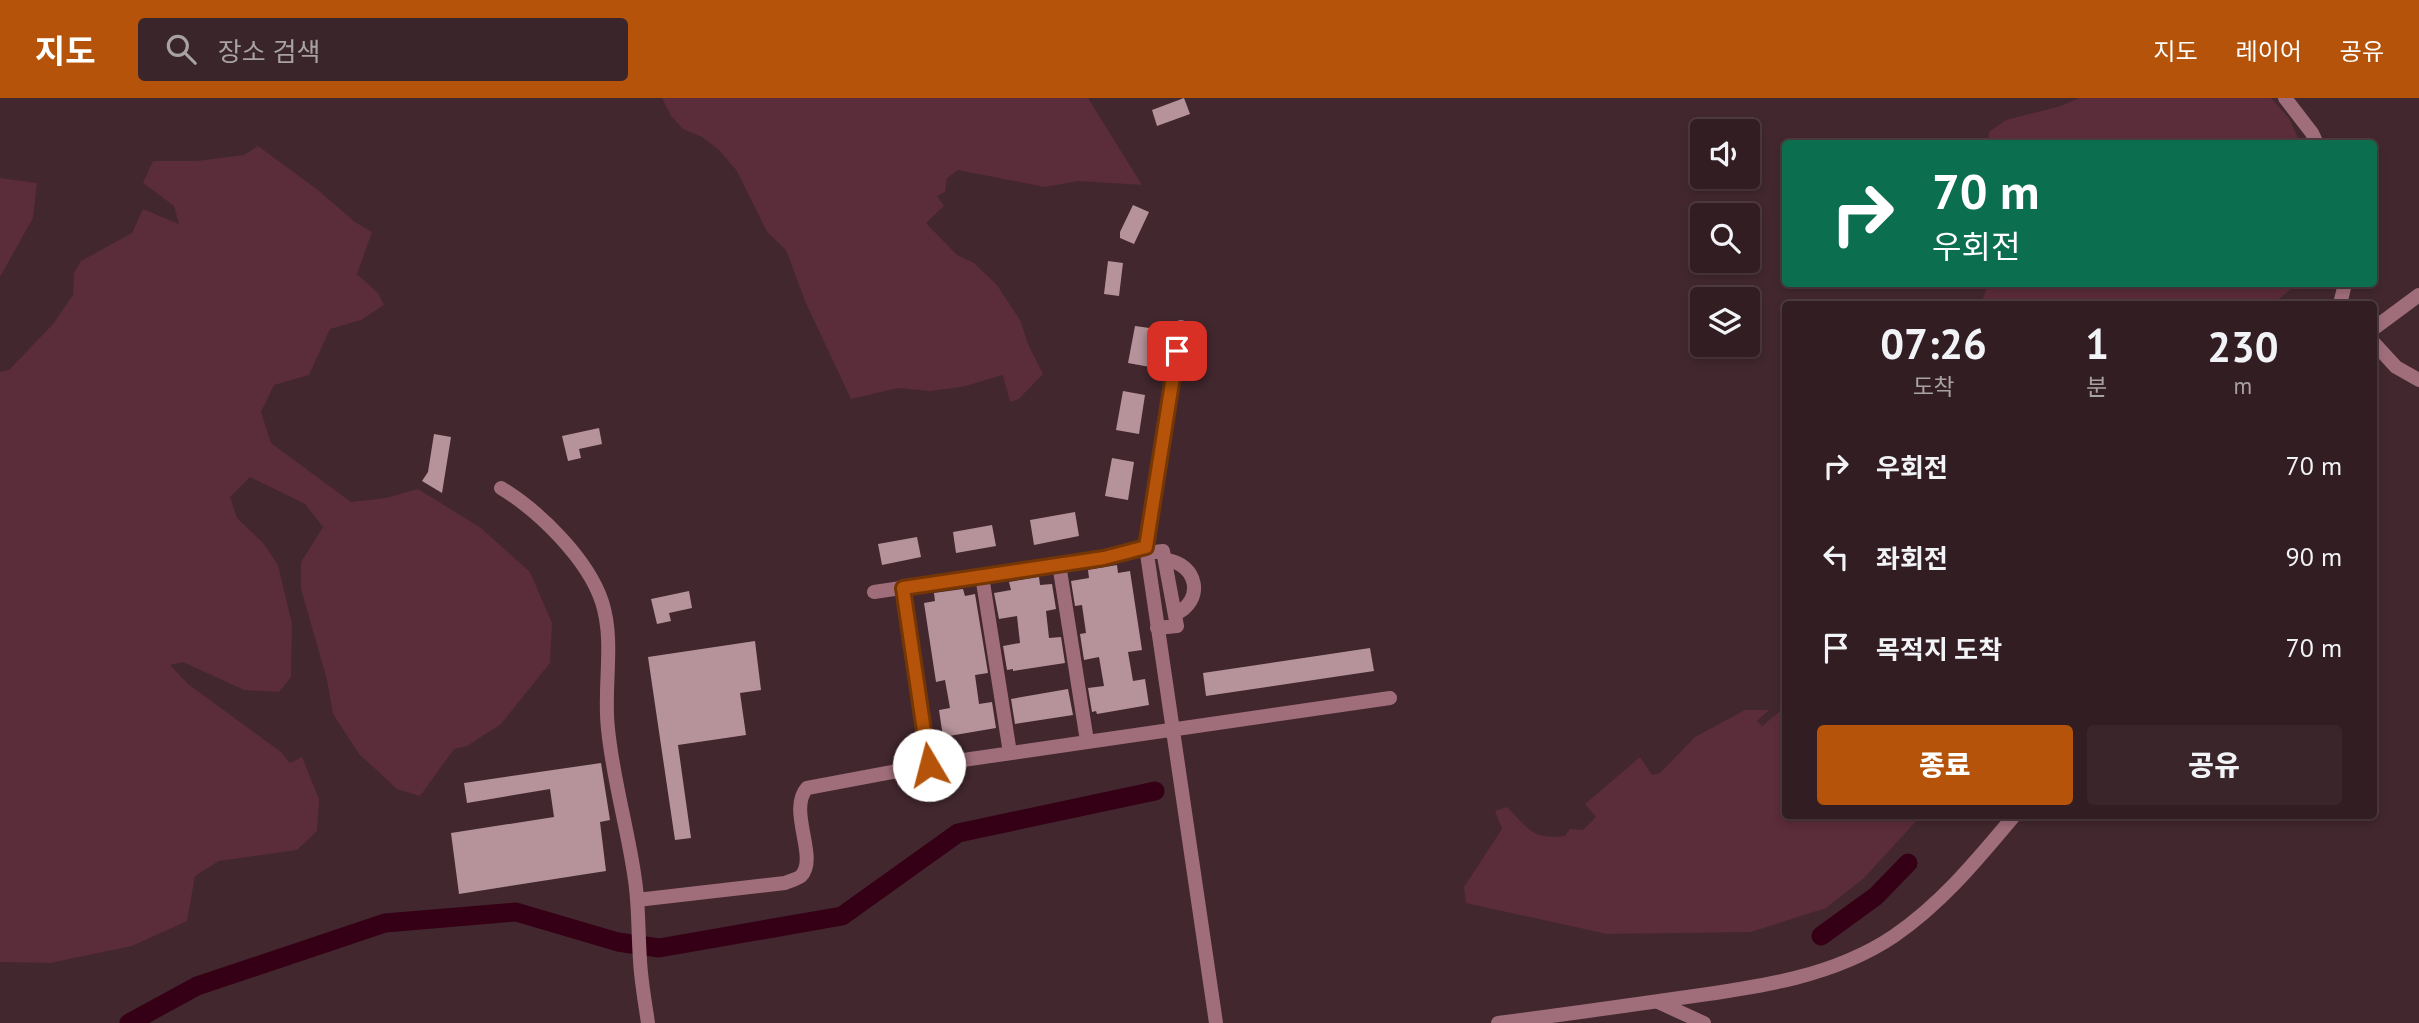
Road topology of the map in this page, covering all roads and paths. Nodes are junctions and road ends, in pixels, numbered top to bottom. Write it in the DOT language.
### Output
graph roads {
  1 [pos="2285,98"];
  2 [pos="2315,140"];
  3 [pos="2419,295"];
  4 [pos="2377,326"];
  5 [pos="1181,327"];
  6 [pos="2377,346"];
  7 [pos="2419,380"];
  8 [pos="501,488"];
  9 [pos="1146,550"];
  10 [pos="1165,561"];
  11 [pos="1059,564"];
  12 [pos="982,576"];
  13 [pos="903,588"];
  14 [pos="874,592"];
  15 [pos="1175,614"];
  16 [pos="1157,628"];
  17 [pos="1390,698"];
  18 [pos="1172,729"];
  19 [pos="1087,741"];
  20 [pos="1010,752"];
  21 [pos="929,765"];
  22 [pos="2011,819"];
  23 [pos="637,900"];
  24 [pos="1658,1002"];
  25 [pos="648,1023"];
  26 [pos="1216,1023"];
  27 [pos="1498,1023"];
  28 [pos="1704,1023"];
  1 -- 2 [label="street"];
  3 -- 4 [label="street"];
  5 -- 9 [label="street"];
  6 -- 7 [label="street"];
  8 -- 23 [label="street"];
  9 -- 10 [label="street"];
  9 -- 11 [label="street"];
  9 -- 16 [label="street"];
  10 -- 15 [label="street"];
  10 -- 15 [label="street"];
  11 -- 12 [label="street"];
  11 -- 19 [label="street"];
  12 -- 13 [label="street"];
  12 -- 20 [label="street"];
  13 -- 14 [label="street"];
  13 -- 21 [label="street"];
  15 -- 16 [label="street"];
  16 -- 18 [label="street"];
  17 -- 18 [label="street"];
  18 -- 19 [label="street"];
  18 -- 26 [label="street"];
  19 -- 20 [label="street"];
  20 -- 21 [label="street"];
  21 -- 23 [label="street"];
  22 -- 24 [label="street"];
  23 -- 25 [label="street"];
  24 -- 27 [label="street"];
  24 -- 28 [label="street"];
}
